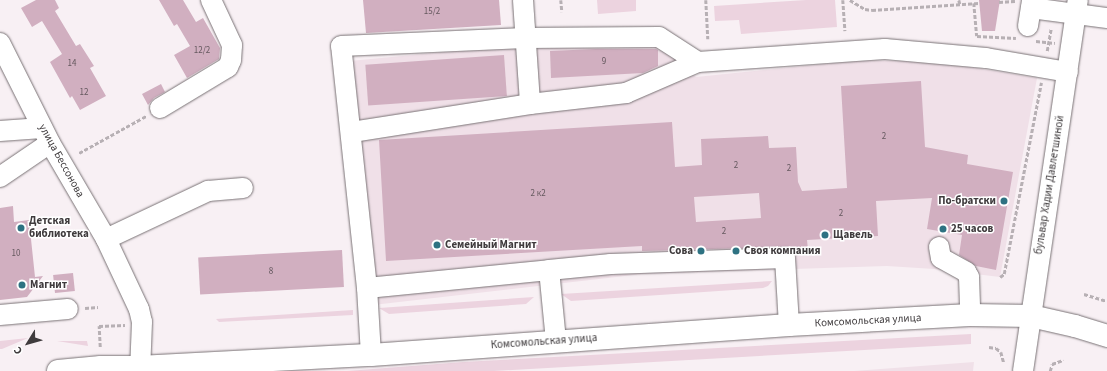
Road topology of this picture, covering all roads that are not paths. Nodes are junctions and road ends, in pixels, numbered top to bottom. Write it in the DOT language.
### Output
graph roads {
  1 [pos="211,0"];
  2 [pos="523,0"];
  3 [pos="1077,7"];
  4 [pos="1028,9"];
  5 [pos="1107,18"];
  6 [pos="525,38"];
  7 [pos="0,43"];
  8 [pos="698,62"];
  9 [pos="1068,72"];
  10 [pos="530,104"];
  11 [pos="160,108"];
  12 [pos="0,131"];
  13 [pos="352,132"];
  14 [pos="46,135"];
  15 [pos="0,177"];
  16 [pos="243,188"];
  17 [pos="106,239"];
  18 [pos="939,247"];
  19 [pos="549,270"];
  20 [pos="367,288"];
  21 [pos="68,309"];
  22 [pos="0,315"];
  23 [pos="970,315"];
  24 [pos="1031,316"];
  25 [pos="789,325"];
  26 [pos="1107,336"];
  27 [pos="556,341"];
  28 [pos="371,354"];
  29 [pos="302,364"];
  30 [pos="140,369"];
  31 [pos="58,371"];
  32 [pos="1023,371"];
  1 -- 11 [label="street"];
  2 -- 6 [label="street"];
  3 -- 4 [label="street"];
  3 -- 5 [label="street"];
  3 -- 9 [label="street, бульвар Хадии Давлетшиной"];
  6 -- 8 [label="street"];
  6 -- 10 [label="street"];
  6 -- 13 [label="street"];
  7 -- 14 [label="street, улица Бессонова"];
  8 -- 9 [label="street"];
  8 -- 10 [label="street"];
  9 -- 24 [label="street, бульвар Хадии Давлетшиной"];
  10 -- 13 [label="street"];
  12 -- 14 [label="street"];
  13 -- 20 [label="street"];
  14 -- 15 [label="street"];
  14 -- 17 [label="street, улица Бессонова"];
  16 -- 17 [label="street"];
  17 -- 30 [label="street, улица Бессонова"];
  18 -- 23 [label="street"];
  19 -- 20 [label="street"];
  19 -- 25 [label="street"];
  19 -- 27 [label="street"];
  20 -- 28 [label="street"];
  21 -- 22 [label="street"];
  23 -- 24 [label="main road, Комсомольская улица"];
  23 -- 25 [label="main road, Комсомольская улица"];
  24 -- 26 [label="main road, Комсомольская улица"];
  24 -- 32 [label="street, бульвар Хадии Давлетшиной"];
  25 -- 27 [label="main road, Комсомольская улица"];
  27 -- 28 [label="main road, Комсомольская улица"];
  28 -- 29 [label="main road, Комсомольская улица"];
  29 -- 30 [label="main road, Комсомольская улица"];
  30 -- 31 [label="main road, Комсомольская улица"];
}
